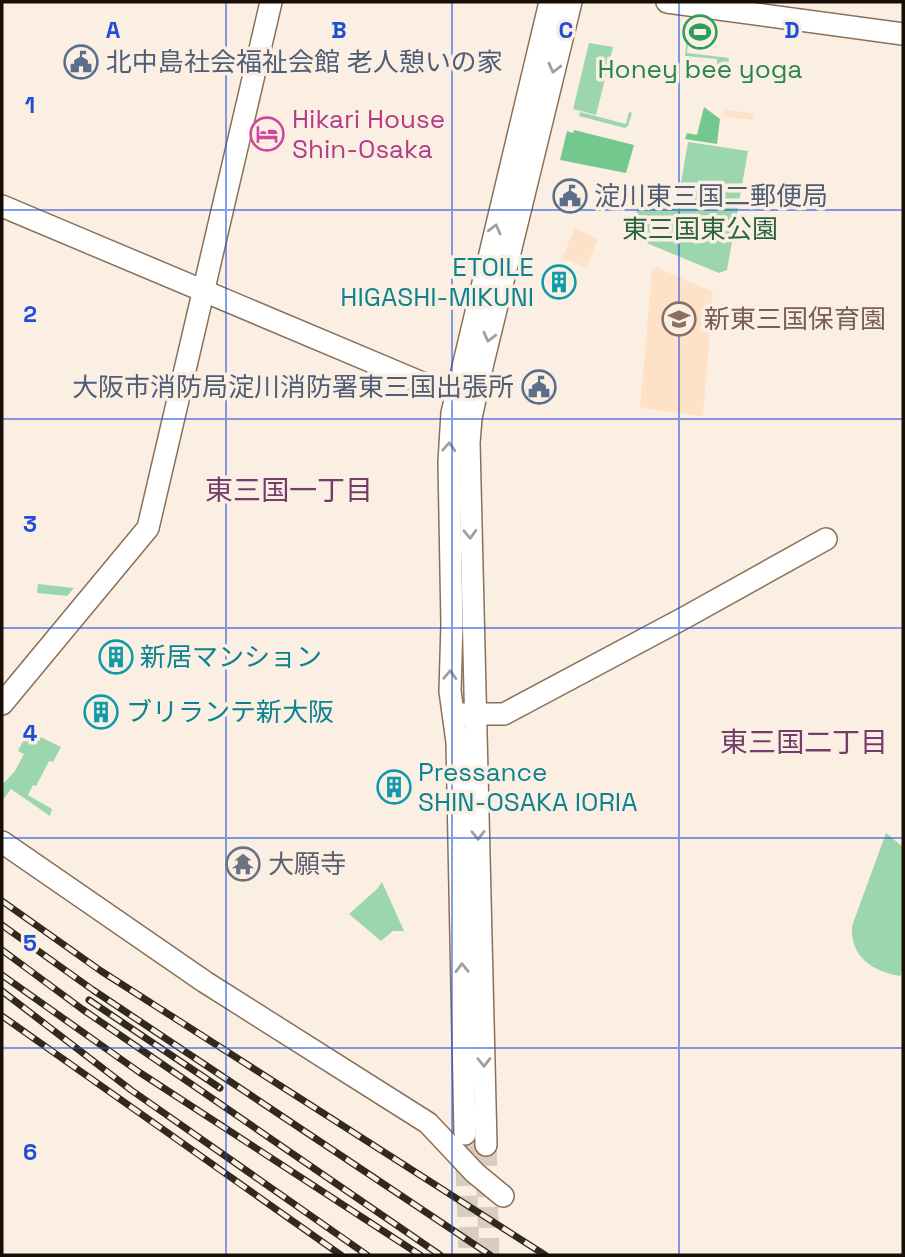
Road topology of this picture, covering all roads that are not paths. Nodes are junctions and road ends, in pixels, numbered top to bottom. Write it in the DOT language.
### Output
graph roads {
  1 [pos="271,2"];
  2 [pos="550,2"];
  3 [pos="571,2"];
  4 [pos="667,2"];
  5 [pos="903,34"];
  6 [pos="2,206"];
  7 [pos="204,291"];
  8 [pos="466,392"];
  9 [pos="826,539"];
  10 [pos="2,704"];
  11 [pos="454,713"];
  12 [pos="477,714"];
  13 [pos="2,842"];
  14 [pos="465,1134"];
  15 [pos="486,1145"];
  16 [pos="503,1196"];
  1 -- 7 [label="street"];
  8 -- 2 [label="street, one-way"];
  3 -- 8 [label="street, one-way"];
  4 -- 5 [label="street"];
  6 -- 7 [label="street"];
  7 -- 8 [label="street"];
  7 -- 10 [label="street"];
  11 -- 8 [label="street, one-way"];
  8 -- 12 [label="street, one-way"];
  9 -- 12 [label="street"];
  11 -- 12 [label="street"];
  14 -- 11 [label="street, one-way"];
  12 -- 15 [label="street, one-way"];
  13 -- 16 [label="street"];
}
